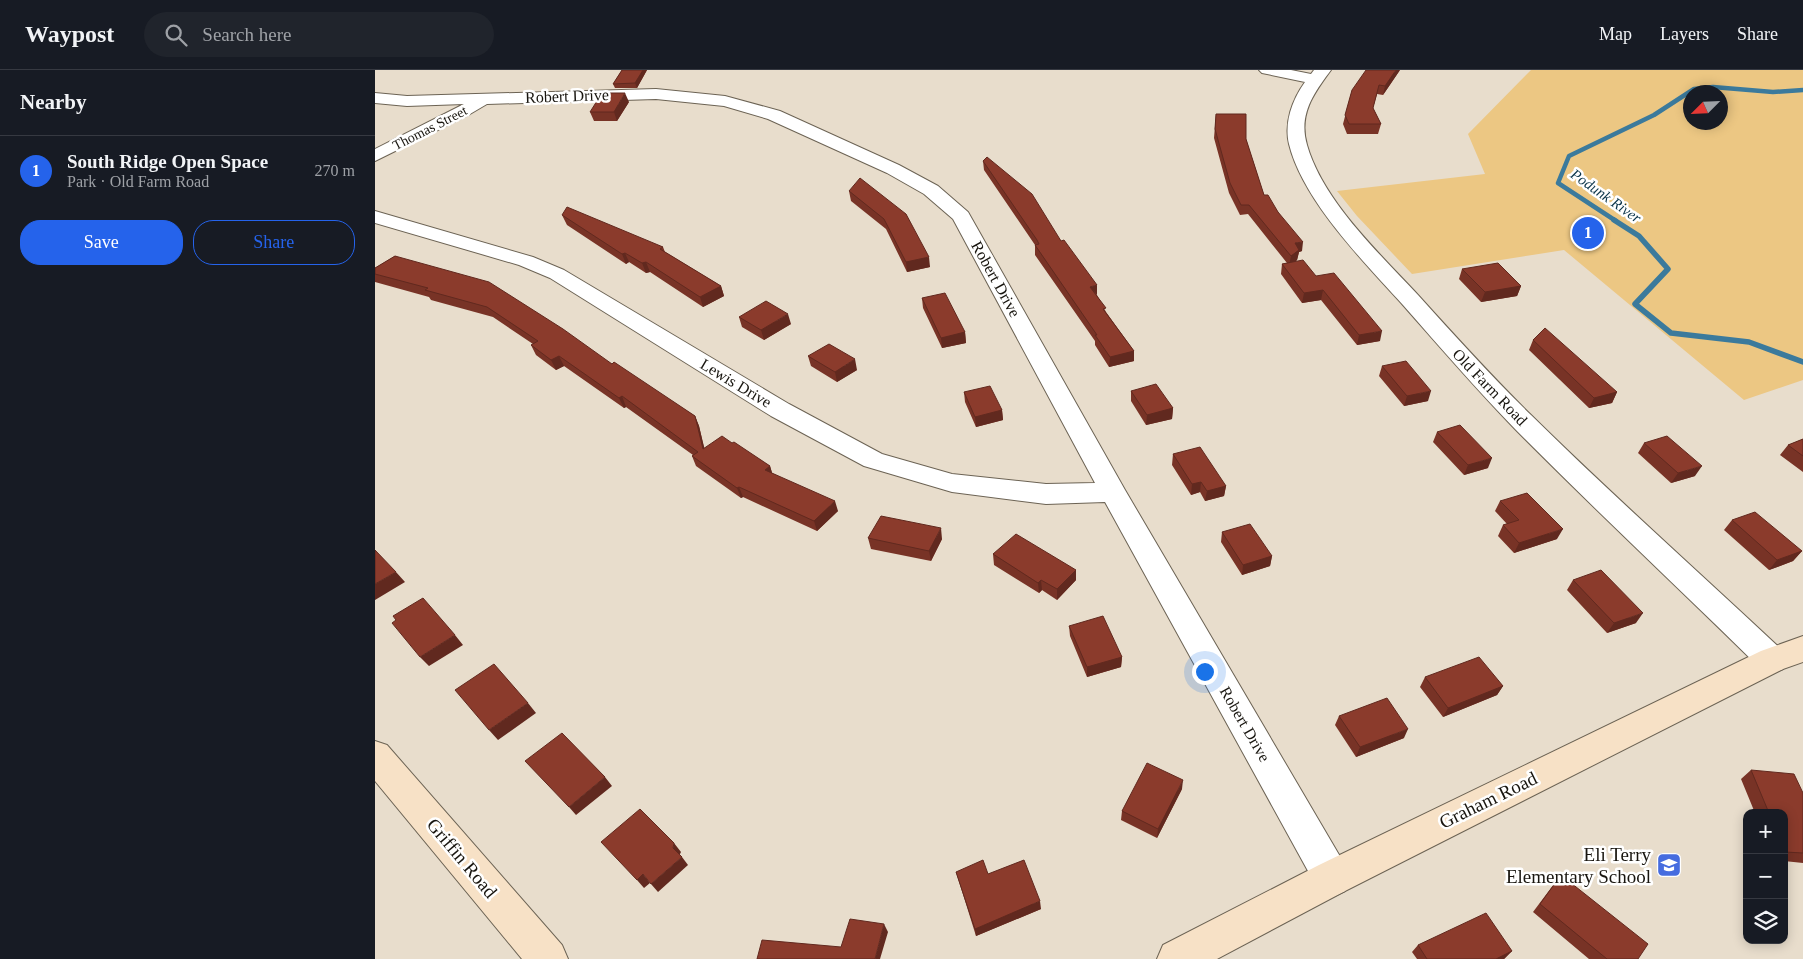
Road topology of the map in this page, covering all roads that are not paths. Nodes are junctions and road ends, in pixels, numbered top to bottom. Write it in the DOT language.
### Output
graph roads {
  1 [pos="1267,70"];
  2 [pos="1318,75"];
  3 [pos="375,98"];
  4 [pos="484,99"];
  5 [pos="375,156"];
  6 [pos="375,217"];
  7 [pos="1113,492"];
  8 [pos="1788,654"];
  9 [pos="375,756"];
  10 [pos="1333,878"];
  11 [pos="548,959"];
  12 [pos="1177,959"];
  1 -- 2 [label="street"];
  2 -- 8 [label="street, Old Farm Road"];
  3 -- 4 [label="street, Robert Drive"];
  4 -- 5 [label="street, Thomas Street"];
  4 -- 7 [label="street, Robert Drive"];
  6 -- 7 [label="street, Lewis Drive"];
  7 -- 10 [label="street, Robert Drive"];
  8 -- 10 [label="street, Graham Road"];
  9 -- 11 [label="street, Griffin Road"];
  10 -- 12 [label="street, Graham Road"];
}
